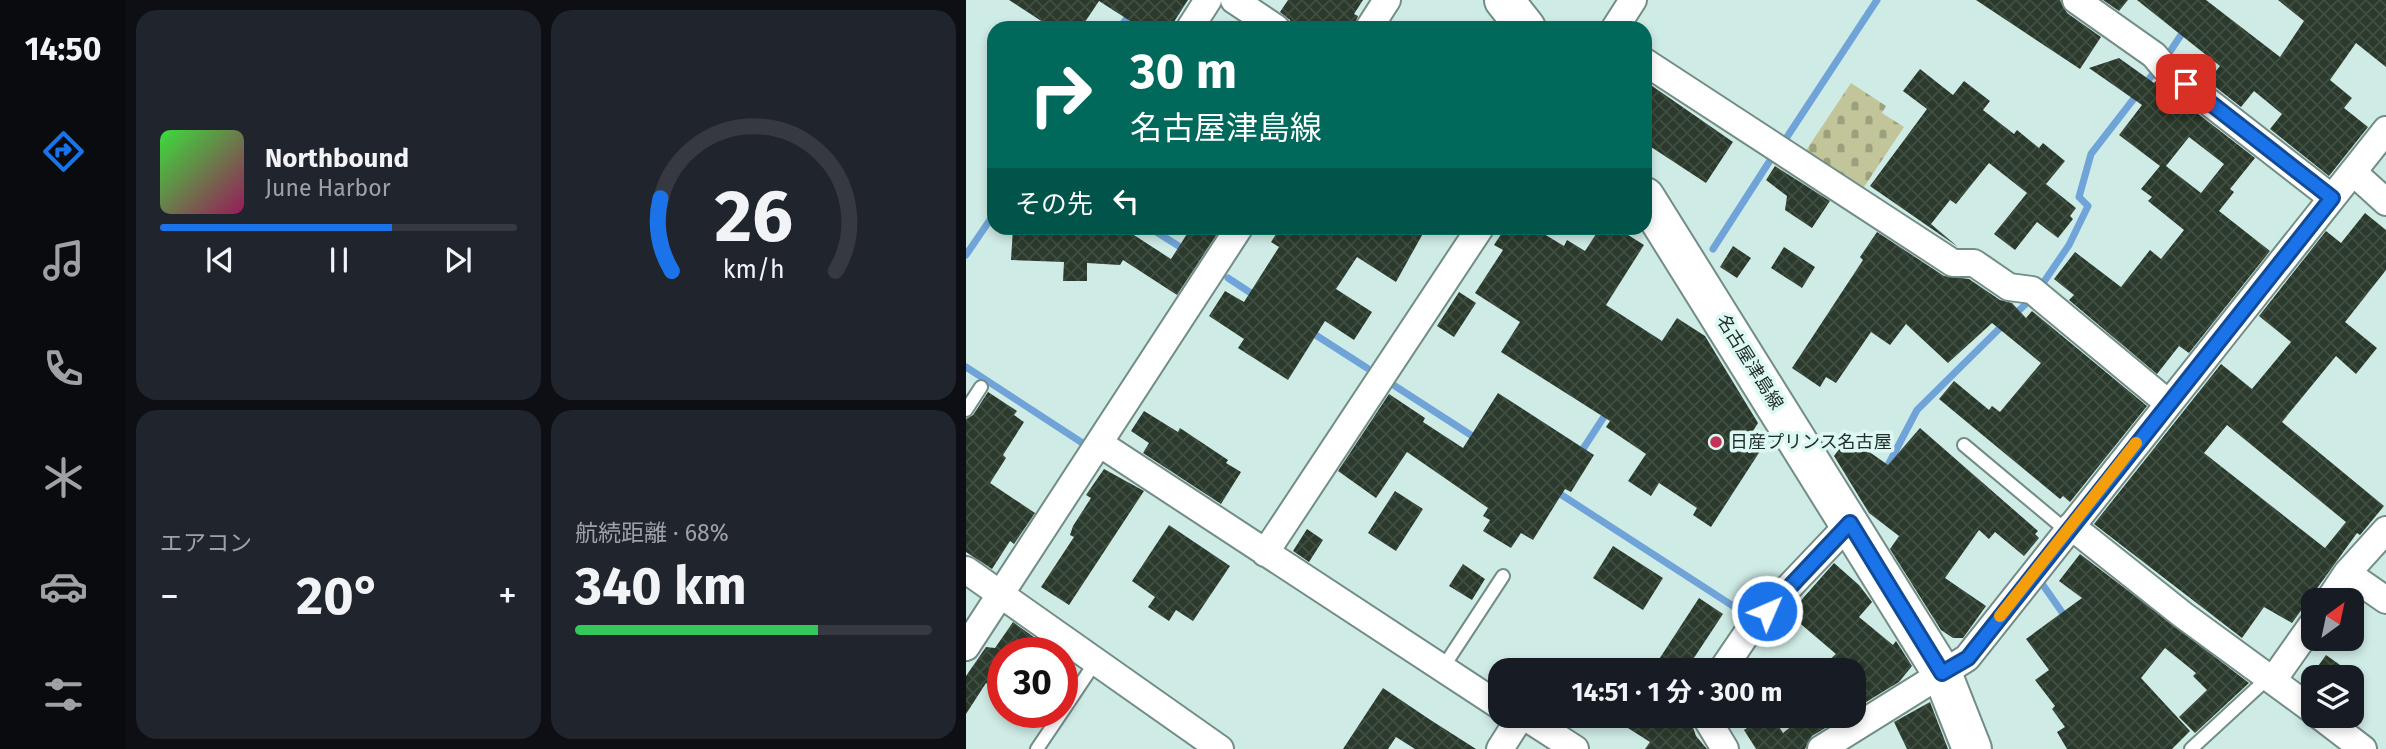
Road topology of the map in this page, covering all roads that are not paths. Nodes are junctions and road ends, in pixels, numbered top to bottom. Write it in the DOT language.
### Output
graph roads {
  1 [pos="1208,0"];
  2 [pos="1234,0"];
  3 [pos="1387,0"];
  4 [pos="1504,0"];
  5 [pos="1633,0"];
  6 [pos="2076,0"];
  7 [pos="1194,21"];
  8 [pos="1266,21"];
  9 [pos="1374,21"];
  10 [pos="1520,21"];
  11 [pos="1620,21"];
  12 [pos="1652,67"];
  13 [pos="2386,130"];
  14 [pos="2353,172"];
  15 [pos="2332,198"];
  16 [pos="2386,202"];
  17 [pos="1652,208"];
  18 [pos="1234,235"];
  19 [pos="1475,235"];
  20 [pos="982,387"];
  21 [pos="2168,403"];
  22 [pos="966,410"];
  23 [pos="1099,443"];
  24 [pos="1964,445"];
  25 [pos="1850,523"];
  26 [pos="2069,528"];
  27 [pos="2386,530"];
  28 [pos="1265,553"];
  29 [pos="966,570"];
  30 [pos="2347,573"];
  31 [pos="1503,576"];
  32 [pos="2337,588"];
  33 [pos="1000,594"];
  34 [pos="2386,600"];
  35 [pos="2301,639"];
  36 [pos="966,647"];
  37 [pos="1730,658"];
  38 [pos="1096,661"];
  39 [pos="1442,669"];
  40 [pos="1942,673"];
  41 [pos="2271,678"];
  42 [pos="1078,688"];
  43 [pos="1488,699"];
  44 [pos="2301,701"];
  45 [pos="1051,728"];
  46 [pos="1507,728"];
  47 [pos="1542,728"];
  48 [pos="1712,728"];
  49 [pos="2336,728"];
  50 [pos="1037,749"];
  51 [pos="1220,749"];
  52 [pos="1500,749"];
  53 [pos="1575,749"];
  54 [pos="1725,749"];
  55 [pos="1821,749"];
  56 [pos="1972,749"];
  57 [pos="2191,749"];
  58 [pos="2363,749"];
  1 -- 7 [label="street"];
  2 -- 8 [label="street"];
  3 -- 9 [label="street"];
  4 -- 10 [label="main road"];
  5 -- 11 [label="street"];
  6 -- 15 [label="street"];
  12 -- 21 [label="street"];
  13 -- 14 [label="street"];
  14 -- 15 [label="street"];
  14 -- 16 [label="street"];
  15 -- 21 [label="street"];
  17 -- 25 [label="main road, 名古屋津島線"];
  18 -- 23 [label="street"];
  19 -- 28 [label="street"];
  20 -- 22 [label="lane"];
  21 -- 26 [label="street"];
  23 -- 28 [label="street"];
  23 -- 33 [label="street"];
  24 -- 26 [label="lane"];
  25 -- 37 [label="street"];
  25 -- 40 [label="main road, 名古屋津島線"];
  26 -- 40 [label="street"];
  26 -- 41 [label="street"];
  27 -- 30 [label="street"];
  28 -- 39 [label="street"];
  29 -- 33 [label="street"];
  30 -- 32 [label="street"];
  30 -- 34 [label="street"];
  31 -- 39 [label="lane"];
  33 -- 36 [label="street"];
  33 -- 38 [label="street"];
  35 -- 41 [label="street"];
  38 -- 42 [label="lane"];
  38 -- 51 [label="street"];
  39 -- 43 [label="street"];
  40 -- 55 [label="street"];
  40 -- 56 [label="main road, 名古屋津島線"];
  41 -- 44 [label="street"];
  41 -- 57 [label="lane"];
  45 -- 50 [label="lane"];
  46 -- 52 [label="street"];
  47 -- 53 [label="street"];
  48 -- 54 [label="street"];
  49 -- 58 [label="street"];
}
